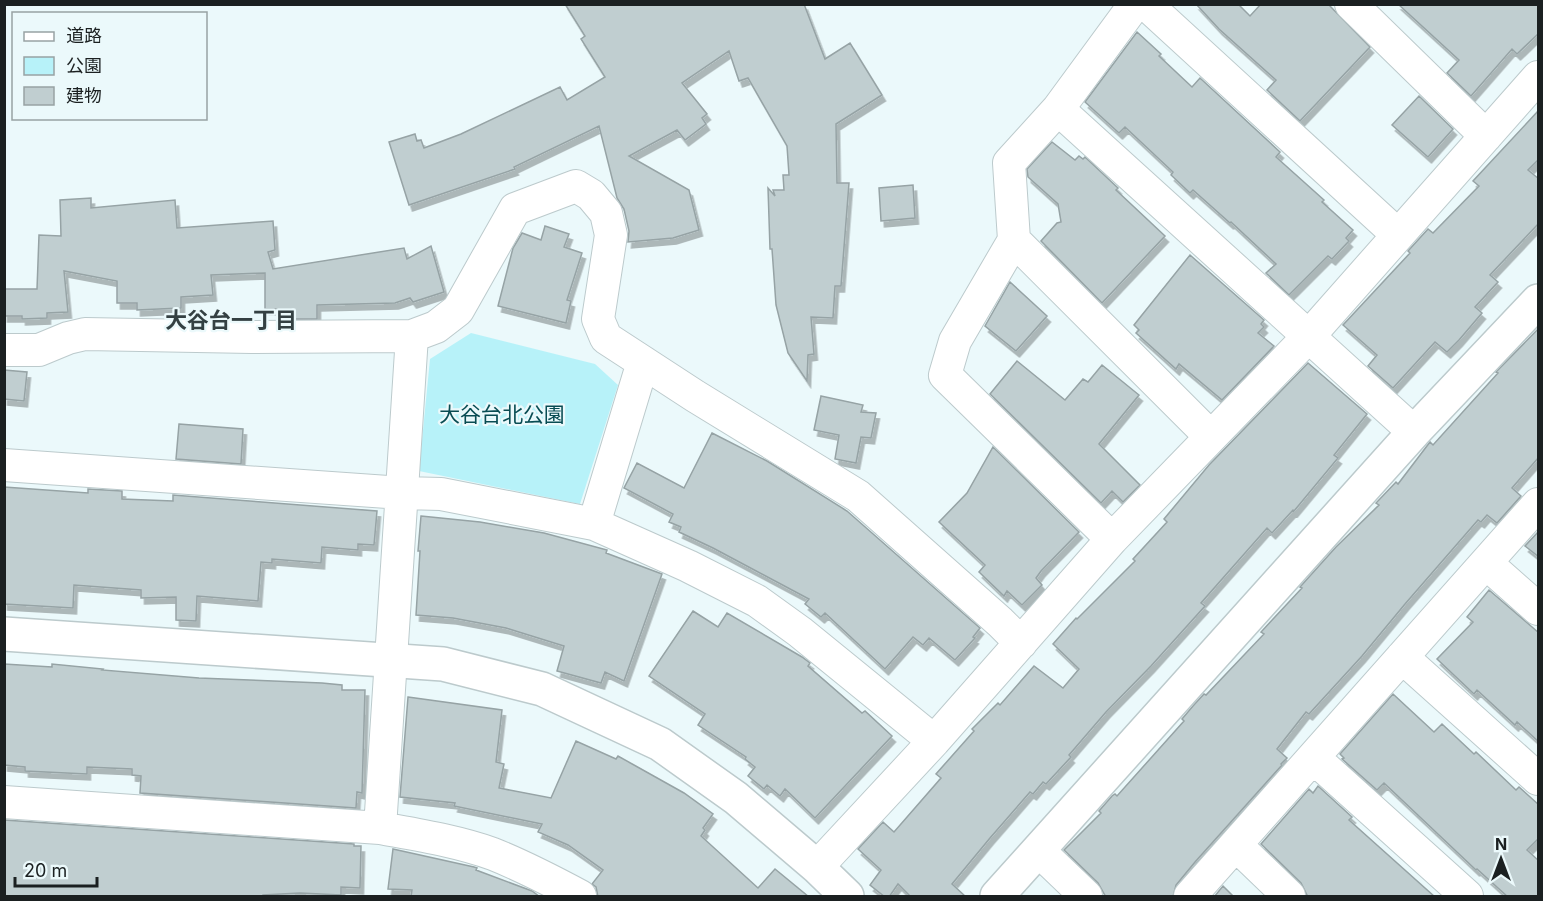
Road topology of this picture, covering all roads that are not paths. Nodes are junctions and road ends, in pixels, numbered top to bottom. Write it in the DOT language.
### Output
graph roads {
  1 [pos="1135,4"];
  2 [pos="1146,4"];
  3 [pos="1351,4"];
  4 [pos="1539,77"];
  5 [pos="1058,109"];
  6 [pos="1486,136"];
  7 [pos="1398,235"];
  8 [pos="1014,240"];
  9 [pos="1539,302"];
  10 [pos="412,336"];
  11 [pos="1309,336"];
  12 [pos="4,350"];
  13 [pos="643,362"];
  14 [pos="1414,432"];
  15 [pos="1211,437"];
  16 [pos="4,465"];
  17 [pos="402,493"];
  18 [pos="1539,504"];
  19 [pos="594,524"];
  20 [pos="1112,539"];
  21 [pos="1486,563"];
  22 [pos="1539,609"];
  23 [pos="4,634"];
  24 [pos="1021,643"];
  25 [pos="1402,657"];
  26 [pos="391,659"];
  27 [pos="934,741"];
  28 [pos="1315,759"];
  29 [pos="1539,779"];
  30 [pos="4,802"];
  31 [pos="380,828"];
  32 [pos="1236,845"];
  33 [pos="1039,851"];
  34 [pos="817,867"];
  35 [pos="580,897"];
  36 [pos="847,897"];
  37 [pos="997,897"];
  38 [pos="1086,897"];
  39 [pos="1190,897"];
  40 [pos="1289,897"];
  41 [pos="1467,897"];
  1 -- 5 [label="street"];
  2 -- 7 [label="street"];
  3 -- 6 [label="street"];
  4 -- 6 [label="street"];
  5 -- 8 [label="street"];
  5 -- 11 [label="street"];
  6 -- 7 [label="street"];
  7 -- 11 [label="street"];
  8 -- 15 [label="street"];
  8 -- 20 [label="street"];
  9 -- 14 [label="street"];
  10 -- 12 [label="street"];
  10 -- 13 [label="street"];
  10 -- 17 [label="street"];
  11 -- 14 [label="street"];
  11 -- 15 [label="street"];
  13 -- 19 [label="street"];
  13 -- 24 [label="street"];
  14 -- 33 [label="street"];
  15 -- 20 [label="street"];
  16 -- 17 [label="street"];
  17 -- 19 [label="street"];
  17 -- 26 [label="street"];
  18 -- 21 [label="street"];
  19 -- 27 [label="street"];
  20 -- 24 [label="street"];
  21 -- 22 [label="street"];
  21 -- 25 [label="street"];
  23 -- 26 [label="street"];
  24 -- 27 [label="street"];
  25 -- 28 [label="street"];
  25 -- 29 [label="street"];
  26 -- 31 [label="street"];
  26 -- 34 [label="street"];
  27 -- 34 [label="street"];
  28 -- 32 [label="street"];
  28 -- 41 [label="street"];
  30 -- 31 [label="street"];
  31 -- 35 [label="street"];
  32 -- 39 [label="street"];
  32 -- 40 [label="street"];
  33 -- 37 [label="street"];
  33 -- 38 [label="street"];
  34 -- 36 [label="street"];
}
